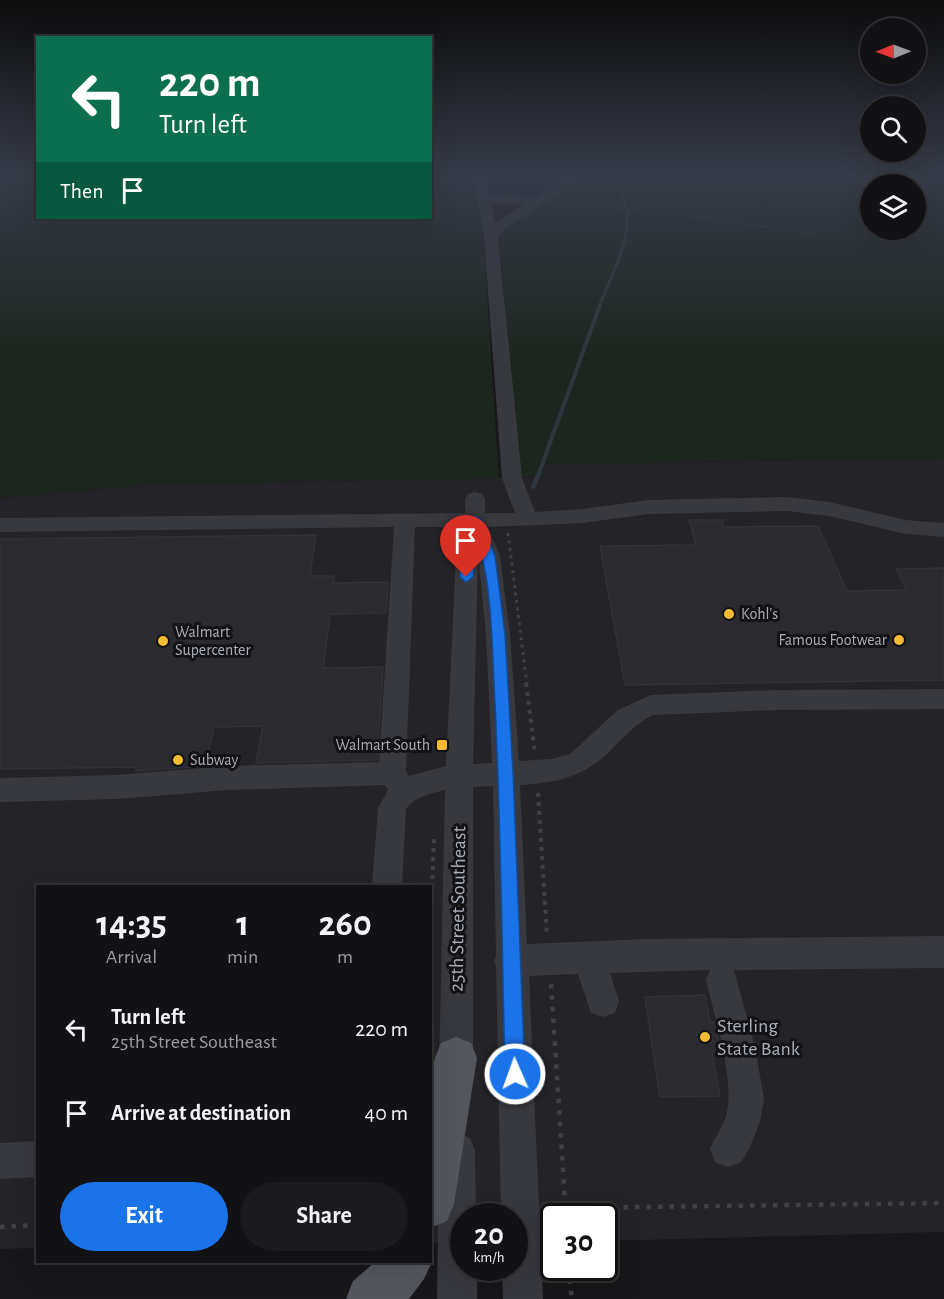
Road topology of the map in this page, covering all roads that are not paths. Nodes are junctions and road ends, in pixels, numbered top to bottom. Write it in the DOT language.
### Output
graph roads {
  1 [pos="491,238"];
  2 [pos="475,510"];
  3 [pos="528,519"];
  4 [pos="405,520"];
  5 [pos="0,525"];
  6 [pos="944,530"];
  7 [pos="944,699"];
  8 [pos="506,772"];
  9 [pos="459,777"];
  10 [pos="398,782"];
  11 [pos="0,790"];
  12 [pos="387,885"];
  13 [pos="944,952"];
  14 [pos="589,957"];
  15 [pos="510,961"];
  16 [pos="722,980"];
  17 [pos="603,1001"];
  18 [pos="456,1058"];
  19 [pos="728,1149"];
  20 [pos="36,1159"];
  21 [pos="0,1161"];
  22 [pos="432,1193"];
  23 [pos="406,1263"];
  24 [pos="371,1299"];
  25 [pos="458,1299"];
  26 [pos="523,1299"];
  1 -- 3 [label="street"];
  2 -- 3 [label="street"];
  2 -- 4 [label="street"];
  2 -- 8 [label="street"];
  2 -- 9 [label="street, 25th Street Southeast"];
  3 -- 6 [label="street"];
  4 -- 5 [label="street"];
  4 -- 10 [label="street"];
  7 -- 8 [label="street"];
  8 -- 9 [label="street"];
  8 -- 15 [label="street"];
  9 -- 10 [label="street"];
  9 -- 18 [label="street, 25th Street Southeast"];
  10 -- 11 [label="street"];
  10 -- 12 [label="street"];
  13 -- 14 [label="street"];
  14 -- 15 [label="street"];
  14 -- 17 [label="street"];
  15 -- 26 [label="street"];
  16 -- 19 [label="street"];
  18 -- 22 [label="main road"];
  18 -- 25 [label="street, 25th Street Southeast"];
  20 -- 21 [label="street"];
  23 -- 24 [label="main road"];
}
